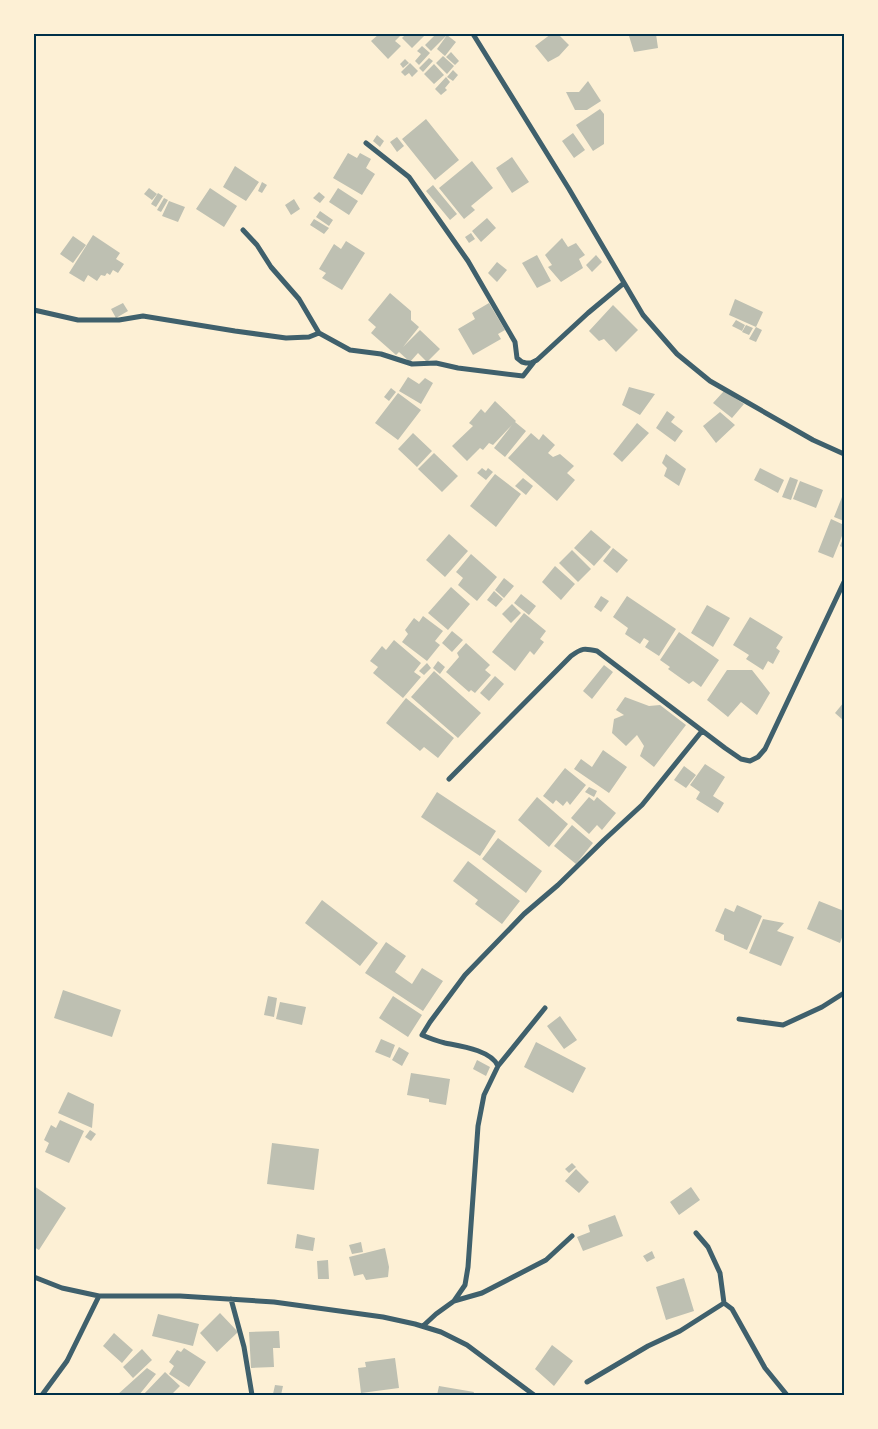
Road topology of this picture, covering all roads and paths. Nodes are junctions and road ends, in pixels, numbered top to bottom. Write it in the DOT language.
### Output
graph roads {
  1 [pos="473,34"];
  2 [pos="366,143"];
  3 [pos="243,230"];
  4 [pos="624,282"];
  5 [pos="34,310"];
  6 [pos="319,333"];
  7 [pos="534,362"];
  8 [pos="844,454"];
  9 [pos="844,582"];
  10 [pos="702,731"];
  11 [pos="449,779"];
  12 [pos="844,993"];
  13 [pos="544,1008"];
  14 [pos="739,1020"];
  15 [pos="498,1066"];
  16 [pos="696,1233"];
  17 [pos="572,1236"];
  18 [pos="34,1277"];
  19 [pos="99,1296"];
  20 [pos="231,1299"];
  21 [pos="454,1301"];
  22 [pos="724,1303"];
  23 [pos="423,1326"];
  24 [pos="587,1382"];
  25 [pos="42,1395"];
  26 [pos="252,1395"];
  27 [pos="534,1395"];
  28 [pos="787,1395"];
  1 -- 4 [label="street"];
  2 -- 7 [label="street"];
  3 -- 6 [label="street"];
  4 -- 7 [label="street"];
  4 -- 8 [label="street"];
  5 -- 6 [label="street"];
  6 -- 7 [label="street"];
  9 -- 10 [label="street"];
  10 -- 11 [label="street"];
  10 -- 15 [label="street"];
  12 -- 14 [label="street"];
  13 -- 15 [label="street"];
  15 -- 21 [label="street"];
  16 -- 22 [label="street"];
  17 -- 21 [label="street"];
  18 -- 19 [label="street"];
  19 -- 20 [label="street"];
  19 -- 25 [label="street"];
  20 -- 23 [label="street"];
  20 -- 26 [label="street"];
  21 -- 23 [label="street"];
  22 -- 24 [label="street"];
  22 -- 28 [label="street"];
  23 -- 27 [label="street"];
}
